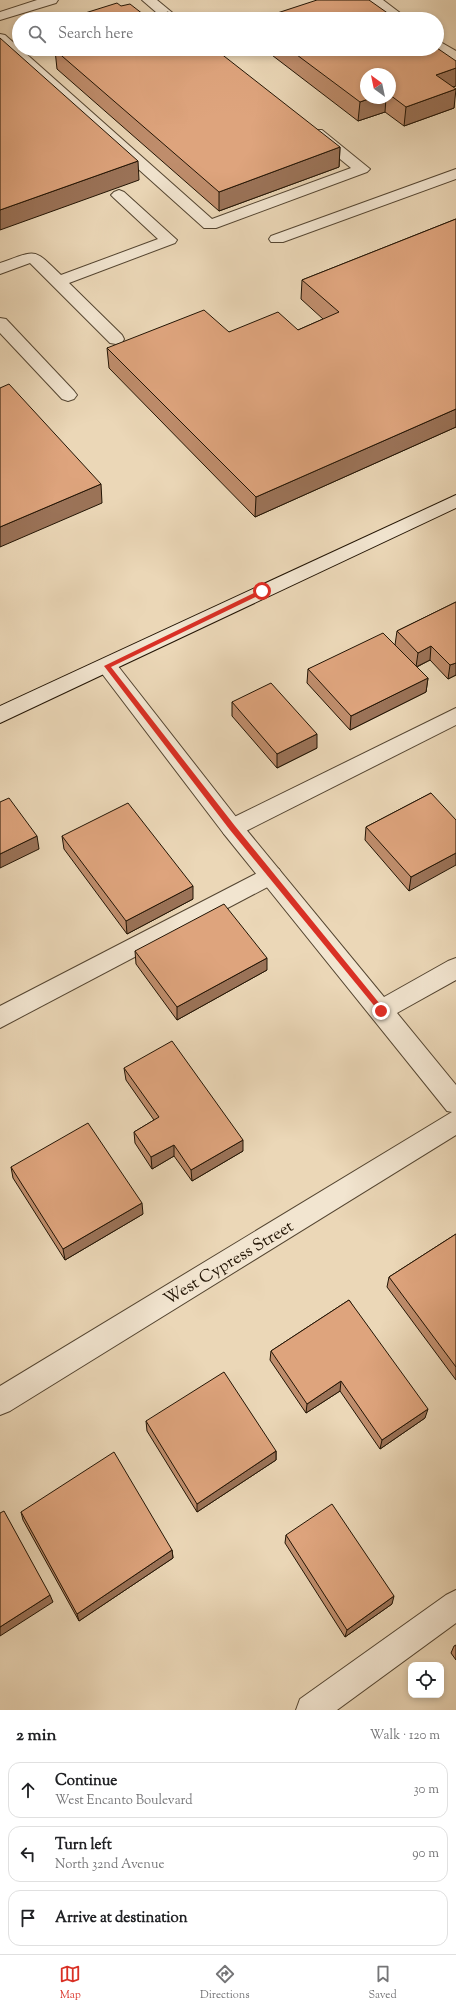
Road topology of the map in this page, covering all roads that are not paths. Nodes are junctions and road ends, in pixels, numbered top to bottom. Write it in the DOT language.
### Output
graph roads {
  1 [pos="47,0"];
  2 [pos="149,0"];
  3 [pos="374,0"];
  4 [pos="164,12"];
  5 [pos="391,12"];
  6 [pos="0,16"];
  7 [pos="0,38"];
  8 [pos="12,49"];
  9 [pos="444,49"];
  10 [pos="20,56"];
  11 [pos="456,57"];
  12 [pos="308,126"];
  13 [pos="456,174"];
  14 [pos="119,195"];
  15 [pos="277,239"];
  16 [pos="0,269"];
  17 [pos="58,282"];
  18 [pos="0,323"];
  19 [pos="116,338"];
  20 [pos="68,395"];
  21 [pos="456,501"];
  22 [pos="107,666"];
  23 [pos="0,715"];
  24 [pos="456,716"];
  25 [pos="232,828"];
  26 [pos="271,875"];
  27 [pos="456,968"];
  28 [pos="381,1011"];
  29 [pos="0,1018"];
  30 [pos="456,1103"];
  31 [pos="456,1122"];
  32 [pos="0,1401"];
  33 [pos="456,1605"];
  34 [pos="311,1710"];
  1 -- 6 [label="street"];
  2 -- 4 [label="street"];
  3 -- 5 [label="street"];
  7 -- 8 [label="street"];
  9 -- 11 [label="street"];
  10 -- 12 [label="street"];
  13 -- 15 [label="street"];
  14 -- 17 [label="street"];
  16 -- 17 [label="street"];
  17 -- 19 [label="street"];
  18 -- 20 [label="street"];
  21 -- 22 [label="street"];
  22 -- 23 [label="street"];
  22 -- 25 [label="street"];
  24 -- 25 [label="street"];
  25 -- 26 [label="street"];
  26 -- 28 [label="street"];
  26 -- 29 [label="street"];
  27 -- 28 [label="street"];
  28 -- 30 [label="street"];
  31 -- 32 [label="street, West Cypress Street"];
  33 -- 34 [label="street"];
}
